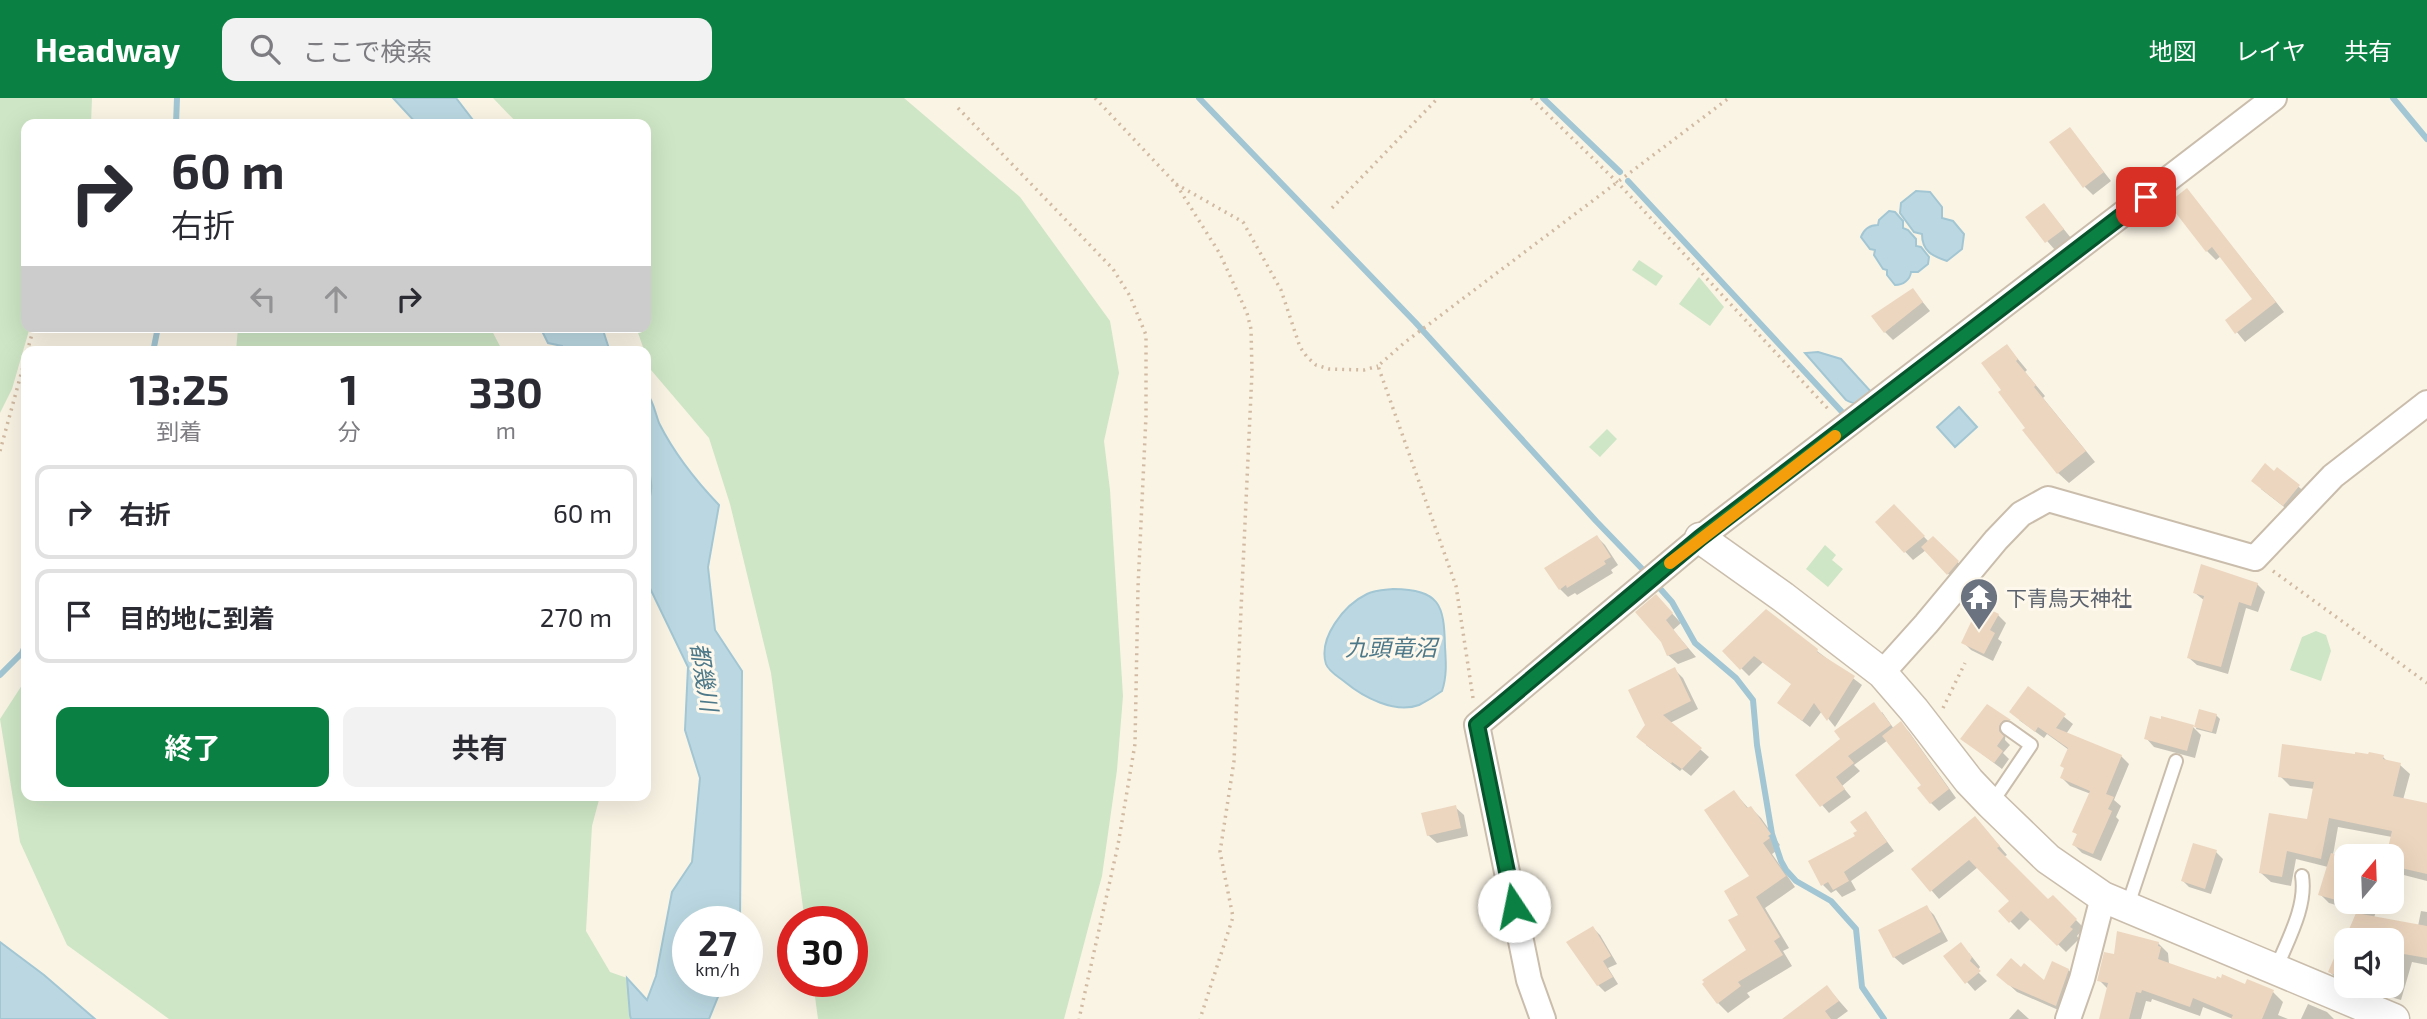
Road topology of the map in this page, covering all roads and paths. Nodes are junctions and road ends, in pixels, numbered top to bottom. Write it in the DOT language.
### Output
graph roads {
  1 [pos="1095,98"];
  2 [pos="1438,98"];
  3 [pos="1531,98"];
  4 [pos="1729,98"];
  5 [pos="2274,98"];
  6 [pos="958,108"];
  7 [pos="1618,183"];
  8 [pos="1176,184"];
  9 [pos="1332,208"];
  10 [pos="1378,366"];
  11 [pos="21,376"];
  12 [pos="2427,403"];
  13 [pos="1846,428"];
  14 [pos="0,451"];
  15 [pos="1700,538"];
  16 [pos="2255,558"];
  17 [pos="1965,663"];
  18 [pos="1882,673"];
  19 [pos="2427,684"];
  20 [pos="1477,725"];
  21 [pos="2007,728"];
  22 [pos="1932,733"];
  23 [pos="2176,761"];
  24 [pos="1991,804"];
  25 [pos="2302,876"];
  26 [pos="2115,903"];
  27 [pos="2276,970"];
  28 [pos="1079,1019"];
  29 [pos="1200,1019"];
  30 [pos="1543,1019"];
  31 [pos="2068,1019"];
  32 [pos="2394,1019"];
  1 -- 8 [label="path"];
  2 -- 9 [label="path"];
  3 -- 7 [label="path"];
  4 -- 7 [label="path"];
  5 -- 13 [label="street"];
  6 -- 28 [label="path"];
  7 -- 10 [label="path"];
  7 -- 13 [label="path"];
  8 -- 10 [label="path"];
  8 -- 29 [label="path"];
  10 -- 20 [label="path"];
  11 -- 14 [label="path"];
  12 -- 16 [label="street"];
  13 -- 15 [label="street"];
  15 -- 18 [label="street"];
  15 -- 20 [label="street"];
  16 -- 18 [label="street"];
  16 -- 19 [label="path"];
  17 -- 22 [label="path"];
  18 -- 22 [label="street"];
  20 -- 30 [label="street"];
  21 -- 24 [label="lane"];
  22 -- 24 [label="street"];
  23 -- 26 [label="lane"];
  24 -- 26 [label="street"];
  25 -- 27 [label="lane"];
  26 -- 27 [label="street"];
  26 -- 31 [label="street"];
  27 -- 32 [label="street"];
}
